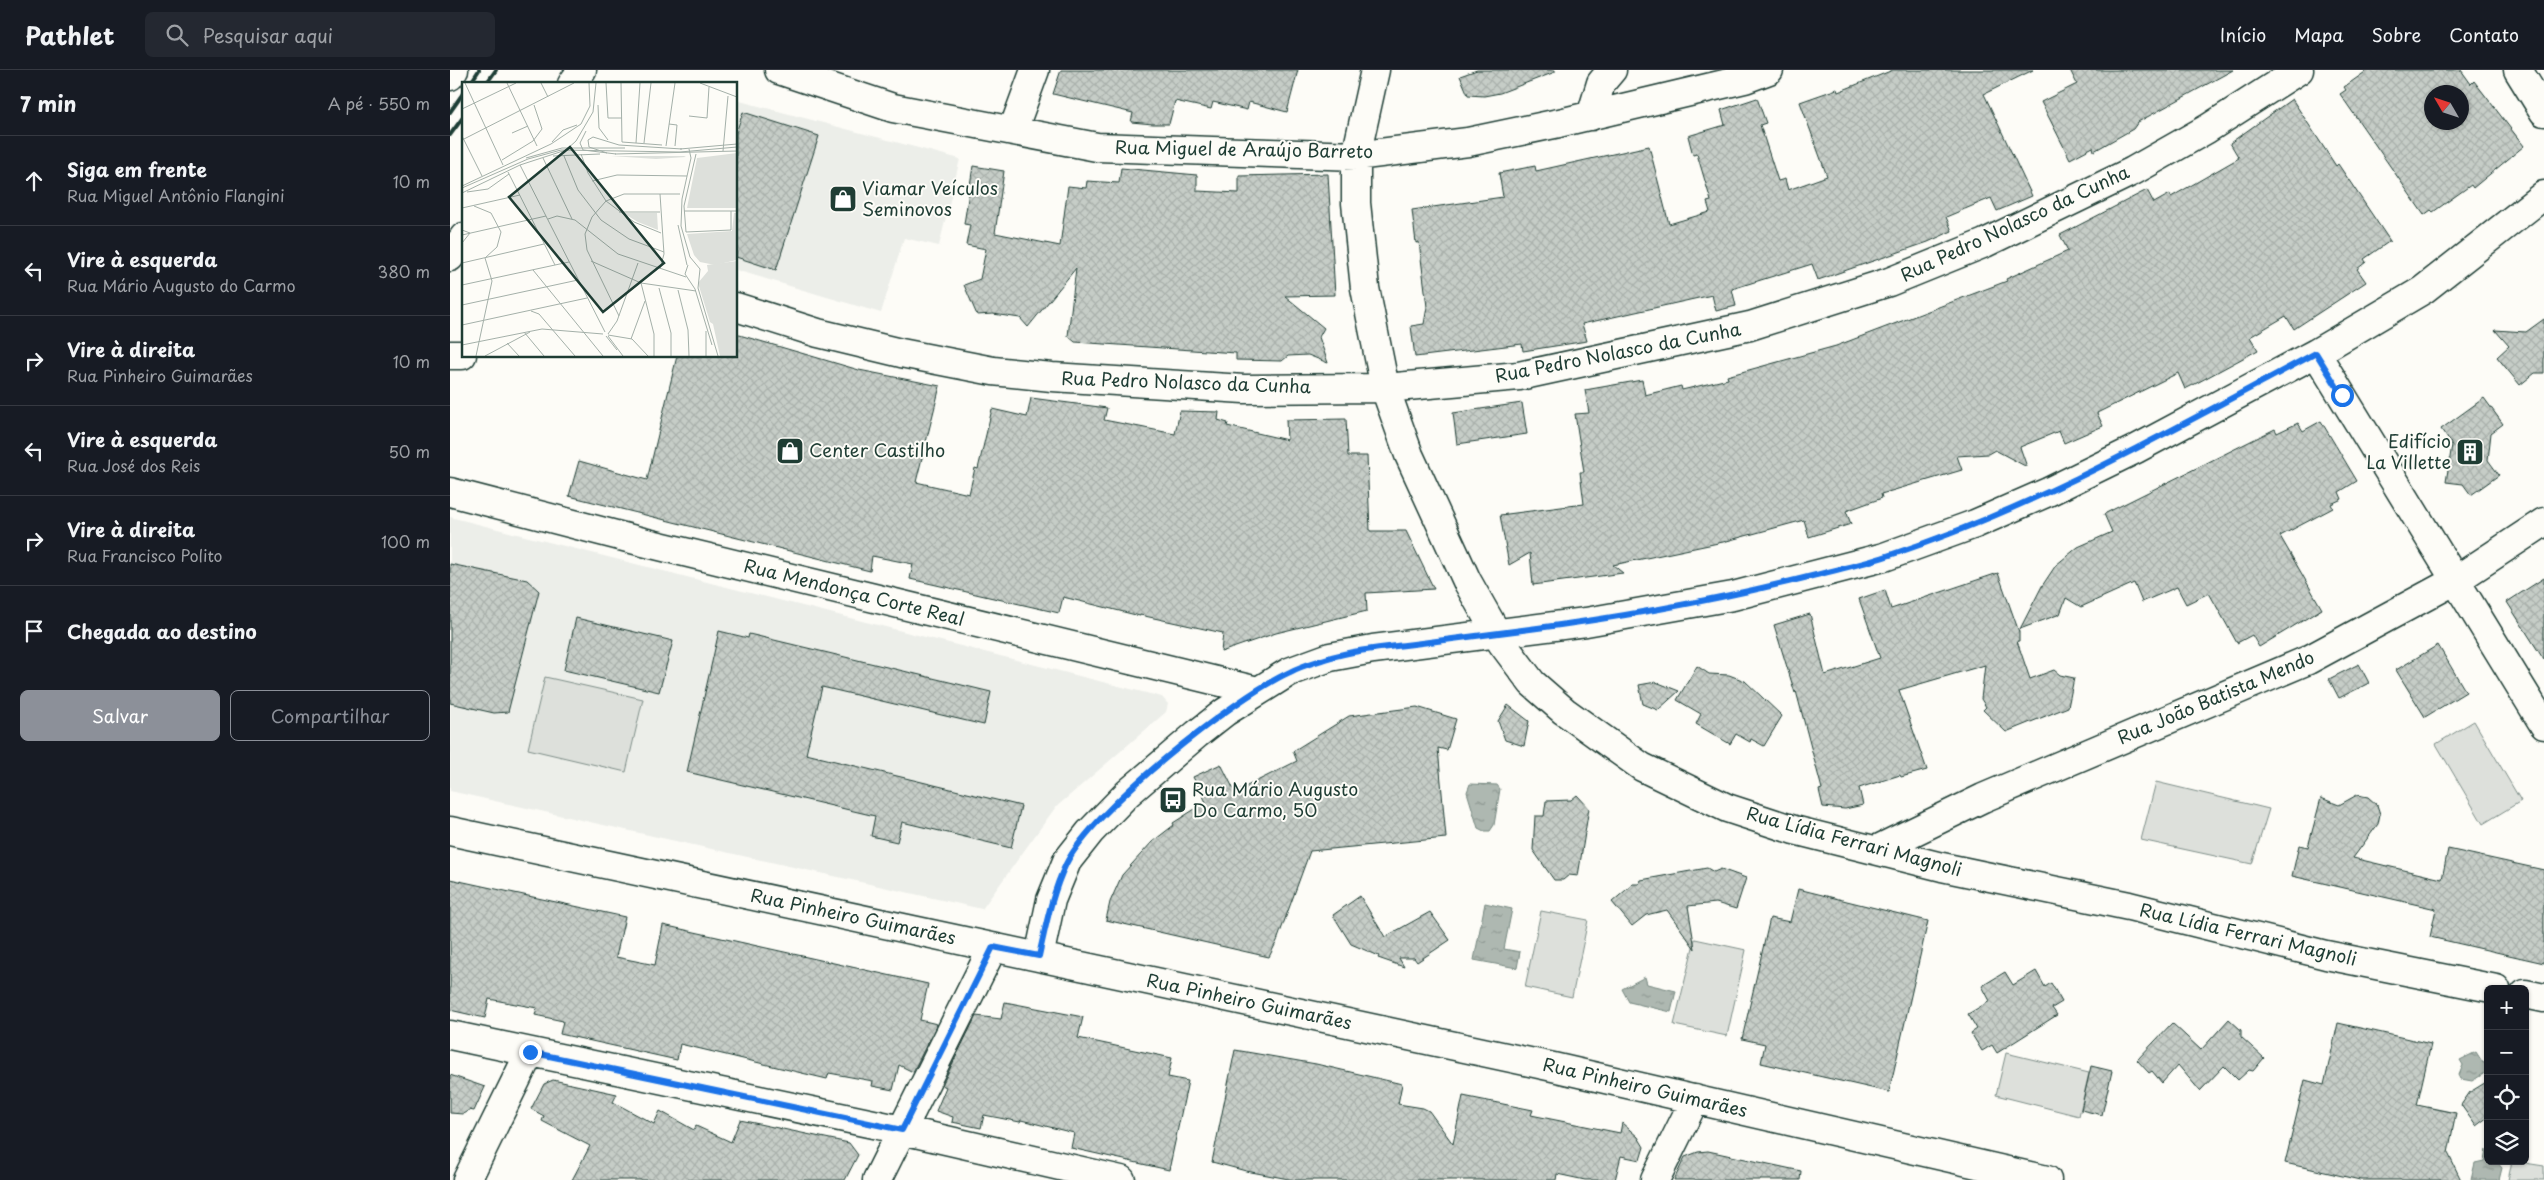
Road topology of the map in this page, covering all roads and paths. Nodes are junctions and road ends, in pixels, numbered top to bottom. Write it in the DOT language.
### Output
graph roads {
  1 [pos="454,70"];
  2 [pos="582,70"];
  3 [pos="779,70"];
  4 [pos="1035,70"];
  5 [pos="1375,70"];
  6 [pos="1612,70"];
  7 [pos="1769,70"];
  8 [pos="2299,70"];
  9 [pos="2518,70"];
  10 [pos="450,76"];
  11 [pos="573,82"];
  12 [pos="2544,112"];
  13 [pos="1591,116"];
  14 [pos="1013,130"];
  15 [pos="1356,156"];
  16 [pos="2544,195"];
  17 [pos="462,240"];
  18 [pos="450,257"];
  19 [pos="738,308"];
  20 [pos="2316,353"];
  21 [pos="1385,388"];
  22 [pos="450,492"];
  23 [pos="2544,522"];
  24 [pos="2456,580"];
  25 [pos="1496,634"];
  26 [pos="1258,691"];
  27 [pos="2544,725"];
  28 [pos="450,830"];
  29 [pos="1876,850"];
  30 [pos="993,947"];
  31 [pos="1039,956"];
  32 [pos="2484,987"];
  33 [pos="2529,995"];
  34 [pos="2544,998"];
  35 [pos="450,1035"];
  36 [pos="530,1052"];
  37 [pos="1695,1099"];
  38 [pos="902,1130"];
  39 [pos="1964,1171"];
  40 [pos="467,1180"];
  41 [pos="877,1180"];
  42 [pos="1121,1180"];
  43 [pos="1656,1180"];
  44 [pos="2047,1180"];
  1 -- 10 [label="street"];
  2 -- 11 [label="street"];
  3 -- 14 [label="street, Rua Miguel de Araújo Barreto"];
  4 -- 14 [label="street"];
  5 -- 15 [label="street, Rua Lídia Ferrari Magnoli"];
  6 -- 13 [label="street"];
  7 -- 13 [label="street, Rua Miguel de Araújo Barreto"];
  8 -- 21 [label="street, Rua Pedro Nolasco da Cunha"];
  9 -- 12 [label="street"];
  13 -- 15 [label="street, Rua Miguel de Araújo Barreto"];
  14 -- 15 [label="street, Rua Miguel de Araújo Barreto"];
  15 -- 21 [label="street, Rua Lídia Ferrari Magnoli"];
  16 -- 20 [label="street"];
  17 -- 18 [label="street"];
  19 -- 21 [label="street, Rua Pedro Nolasco da Cunha"];
  20 -- 24 [label="street"];
  20 -- 25 [label="street"];
  21 -- 25 [label="street, Rua Lídia Ferrari Magnoli"];
  22 -- 26 [label="street, Rua Mendonça Corte Real"];
  23 -- 24 [label="street, Rua João Batista Mendo"];
  24 -- 27 [label="street"];
  24 -- 29 [label="street, Rua João Batista Mendo"];
  25 -- 26 [label="street"];
  25 -- 29 [label="street, Rua Lídia Ferrari Magnoli"];
  26 -- 31 [label="street"];
  28 -- 30 [label="street, Rua Pinheiro Guimarães"];
  29 -- 32 [label="street, Rua Lídia Ferrari Magnoli"];
  30 -- 31 [label="street, Rua Pinheiro Guimarães"];
  30 -- 38 [label="street"];
  31 -- 37 [label="street, Rua Pinheiro Guimarães"];
  33 -- 34 [label="street"];
  35 -- 36 [label="street"];
  36 -- 38 [label="street"];
  36 -- 40 [label="street"];
  37 -- 39 [label="street, Rua Pinheiro Guimarães"];
  37 -- 43 [label="street"];
  38 -- 41 [label="street"];
  38 -- 42 [label="street"];
  39 -- 44 [label="street, Rua Pinheiro Guimarães"];
}
